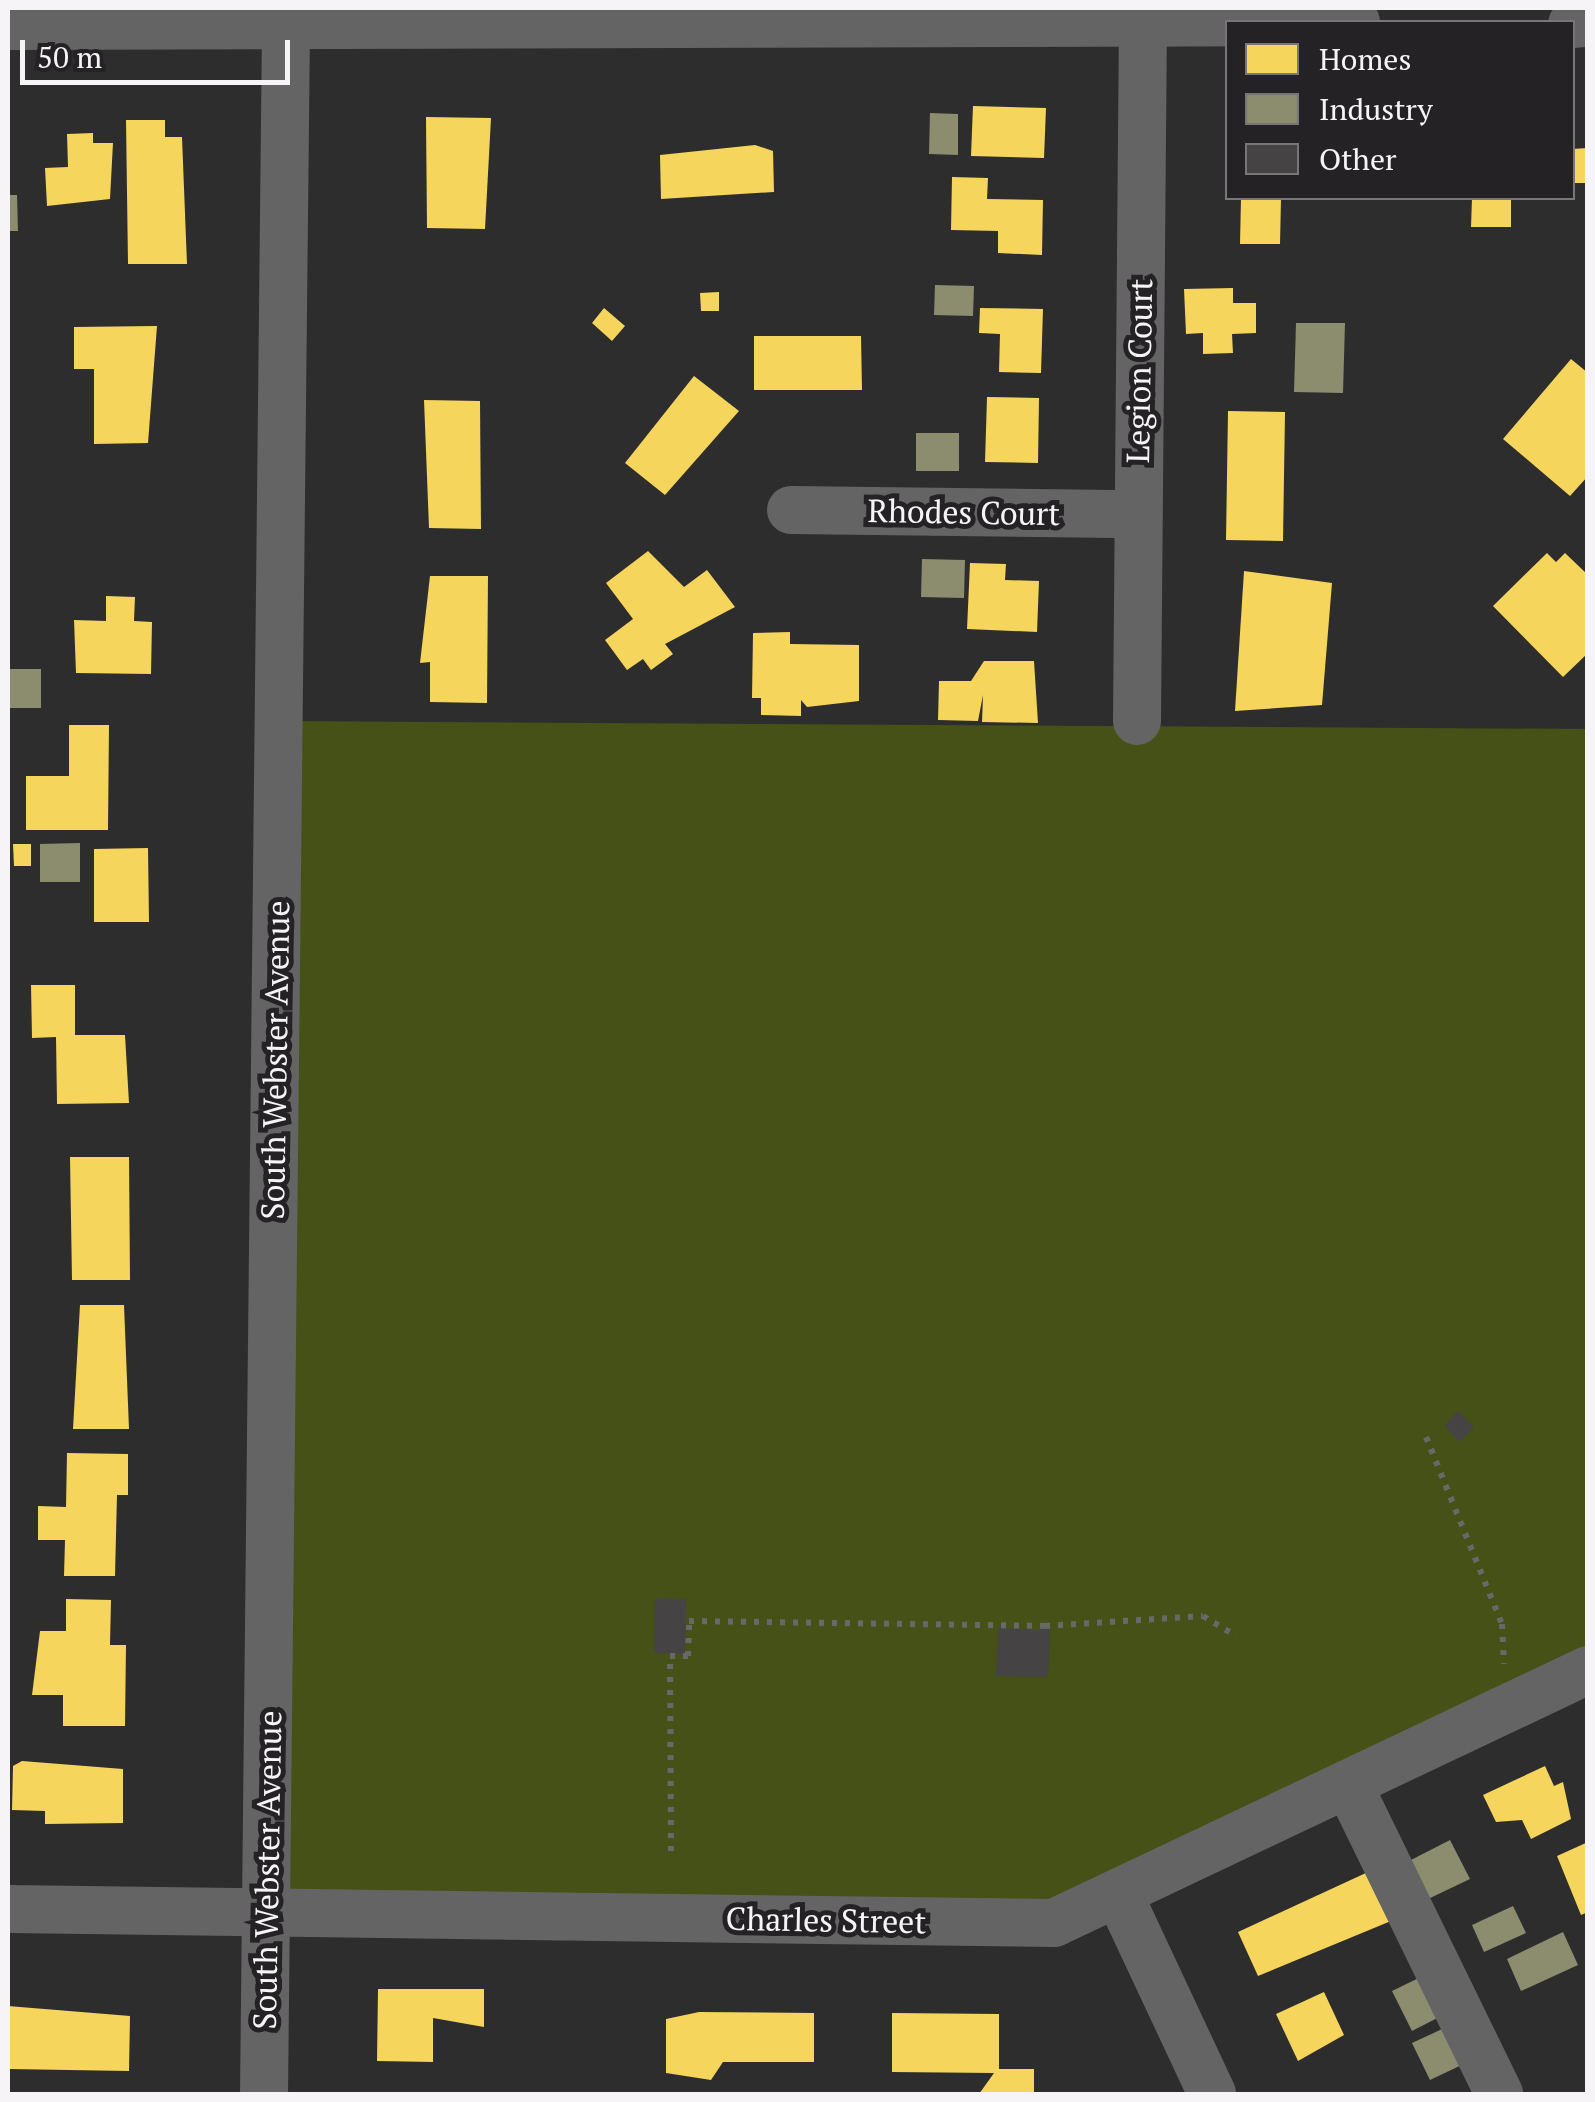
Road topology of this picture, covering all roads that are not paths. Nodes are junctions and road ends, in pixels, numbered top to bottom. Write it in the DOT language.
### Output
graph roads {
  1 [pos="1225,21"];
  2 [pos="1143,22"];
  3 [pos="286,25"];
  4 [pos="8,26"];
  5 [pos="791,510"];
  6 [pos="1138,514"];
  7 [pos="1137,721"];
  8 [pos="1587,1672"];
  9 [pos="1348,1784"];
  10 [pos="1118,1893"];
  11 [pos="8,1909"];
  12 [pos="266,1911"];
  13 [pos="264,2094"];
  14 [pos="1212,2094"];
  15 [pos="1499,2094"];
  1 -- 2 [label="street"];
  2 -- 3 [label="street"];
  2 -- 6 [label="street, Legion Court"];
  3 -- 4 [label="street"];
  3 -- 12 [label="street, South Webster Avenue"];
  5 -- 6 [label="street, Rhodes Court"];
  6 -- 7 [label="street, Legion Court"];
  8 -- 9 [label="street, Charles Street"];
  9 -- 10 [label="street, Charles Street"];
  9 -- 15 [label="street"];
  10 -- 12 [label="street, Charles Street"];
  10 -- 14 [label="street"];
  11 -- 12 [label="street, Charles Street"];
  12 -- 13 [label="street, South Webster Avenue"];
}
